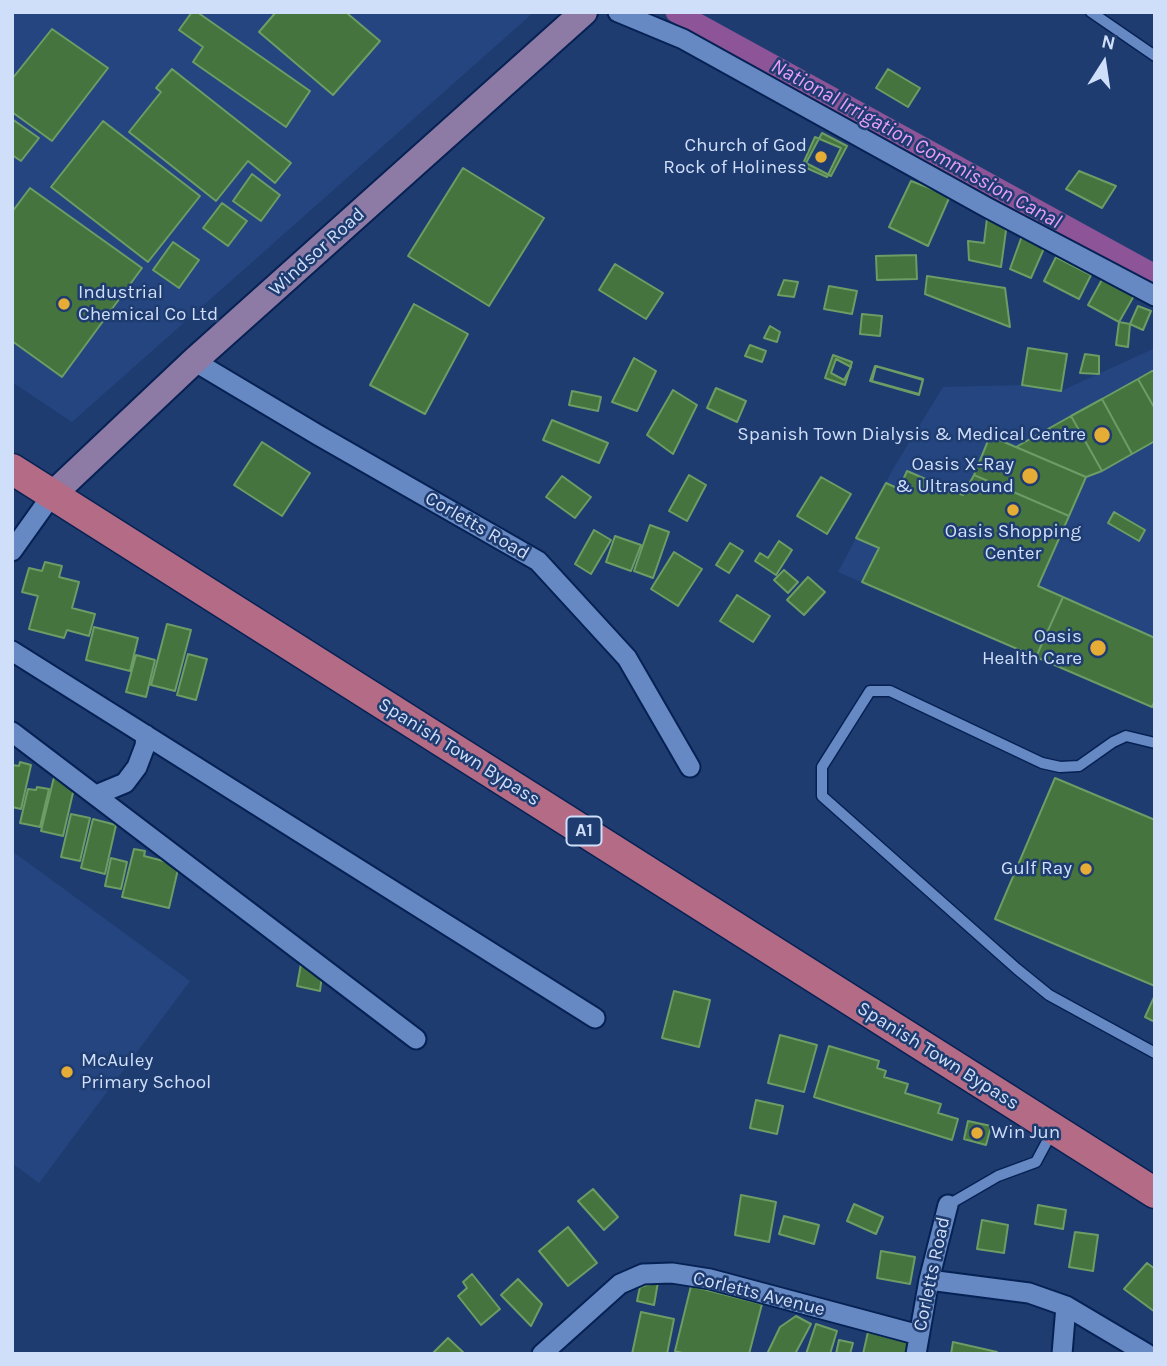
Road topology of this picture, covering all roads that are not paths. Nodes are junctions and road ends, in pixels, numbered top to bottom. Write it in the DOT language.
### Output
graph roads {
  1 [pos="584,12"];
  2 [pos="618,12"];
  3 [pos="1091,12"];
  4 [pos="1155,56"];
  5 [pos="1155,296"];
  6 [pos="194,362"];
  7 [pos="12,469"];
  8 [pos="52,495"];
  9 [pos="12,551"];
  10 [pos="12,651"];
  11 [pos="12,732"];
  12 [pos="146,735"];
  13 [pos="1155,743"];
  14 [pos="690,767"];
  15 [pos="96,795"];
  16 [pos="595,1018"];
  17 [pos="416,1039"];
  18 [pos="1155,1053"];
  19 [pos="1053,1129"];
  20 [pos="1155,1193"];
  21 [pos="948,1206"];
  22 [pos="929,1280"];
  23 [pos="1066,1306"];
  24 [pos="917,1344"];
  25 [pos="542,1354"];
  26 [pos="1062,1354"];
  27 [pos="1147,1354"];
  1 -- 6 [label="main road, Windsor Road"];
  2 -- 5 [label="street"];
  3 -- 4 [label="lane"];
  6 -- 8 [label="main road, Windsor Road"];
  6 -- 14 [label="street, Corletts Road"];
  7 -- 8 [label="main road, Spanish Town Bypass / A1"];
  8 -- 9 [label="street"];
  8 -- 19 [label="main road, Spanish Town Bypass / A1"];
  10 -- 12 [label="street"];
  11 -- 15 [label="street"];
  12 -- 15 [label="street"];
  12 -- 16 [label="street"];
  13 -- 18 [label="lane"];
  15 -- 17 [label="street"];
  19 -- 20 [label="main road, Spanish Town Bypass / A1"];
  19 -- 21 [label="lane, Corletts Road"];
  21 -- 22 [label="street, Corletts Road"];
  22 -- 23 [label="street"];
  22 -- 24 [label="street, Corletts Road"];
  23 -- 26 [label="street"];
  23 -- 27 [label="street"];
  24 -- 25 [label="street, Corletts Avenue"];
}
